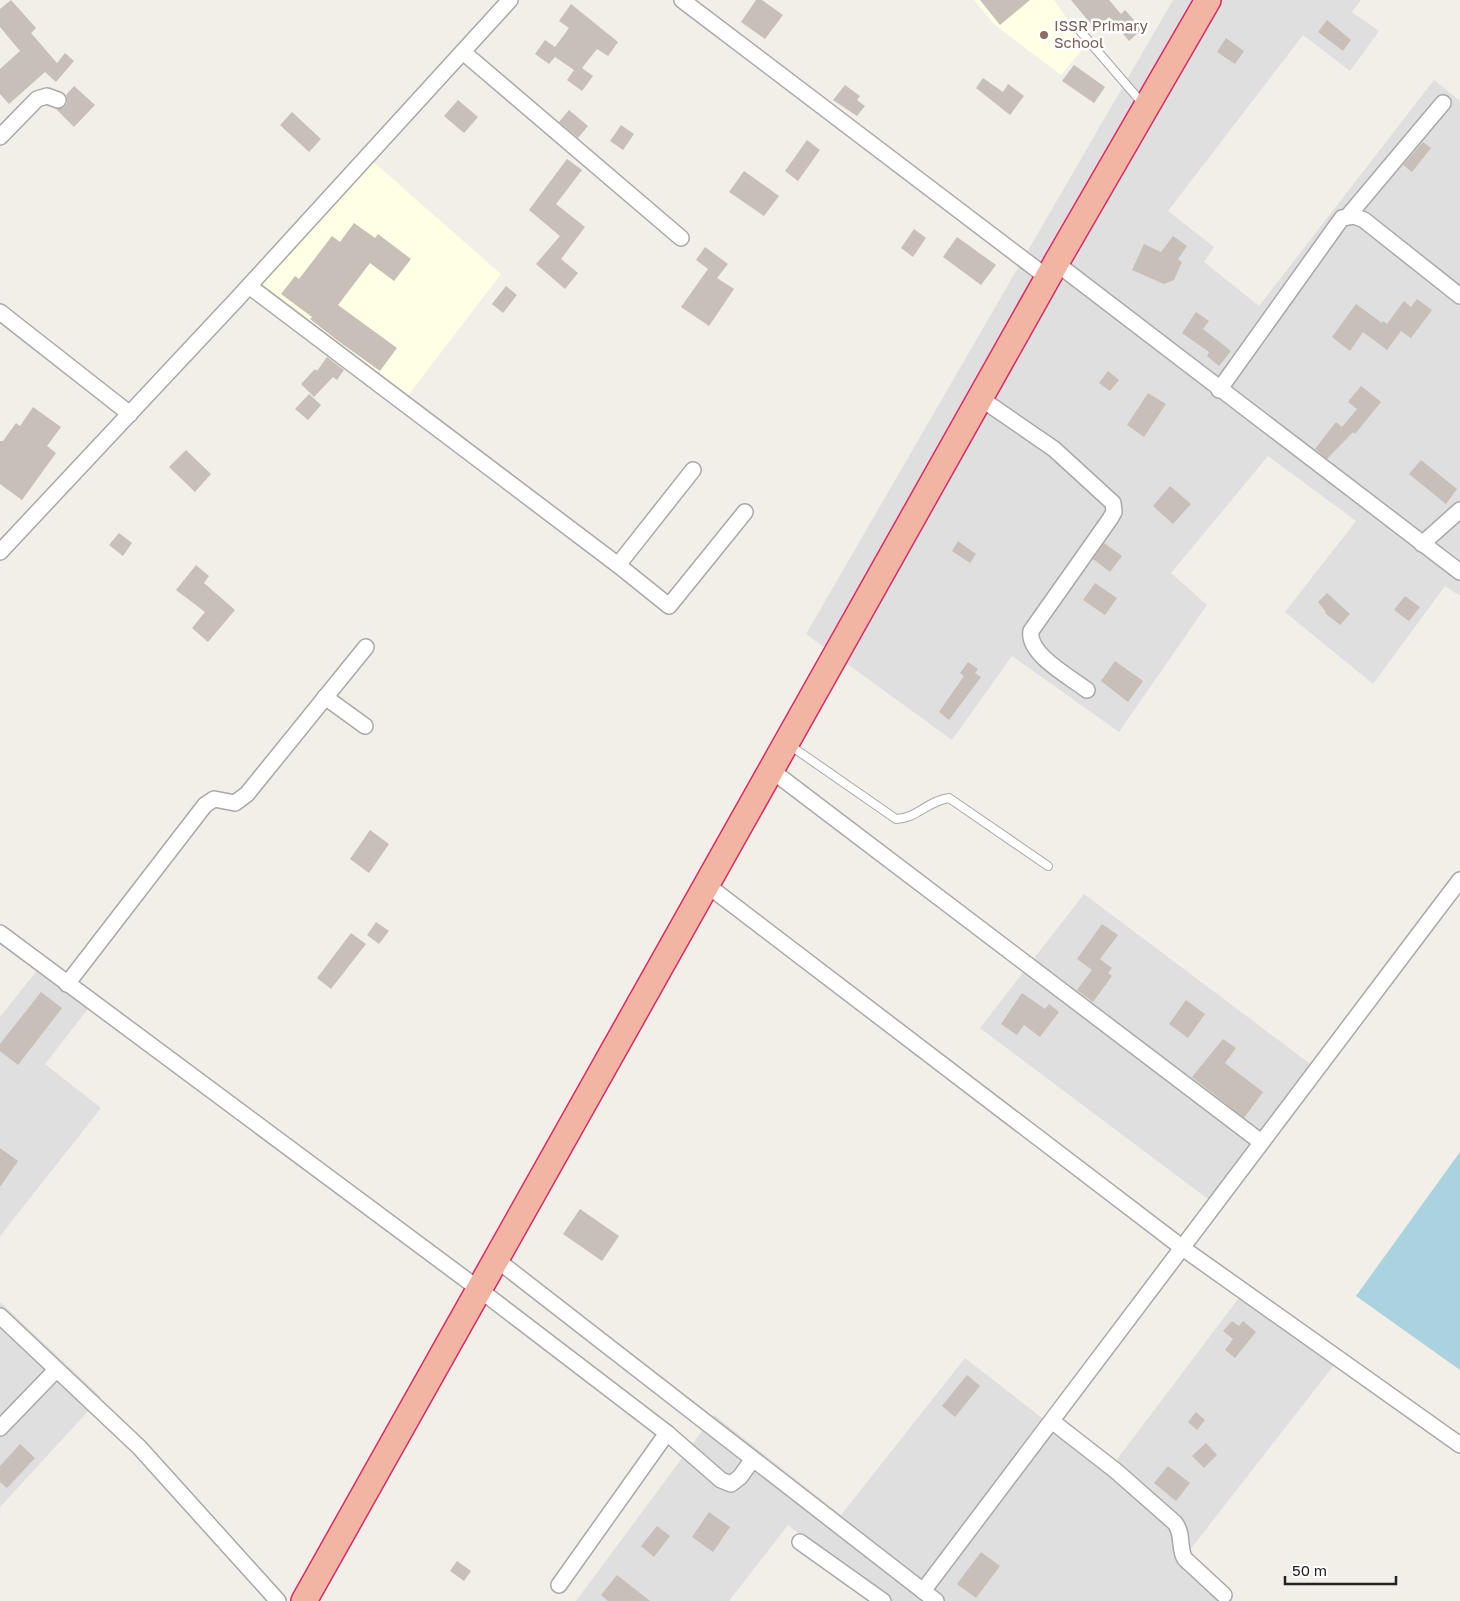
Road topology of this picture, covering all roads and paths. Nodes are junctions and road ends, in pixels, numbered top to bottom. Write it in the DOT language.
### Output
graph roads {
  1 [pos="510,0"];
  2 [pos="682,0"];
  3 [pos="1208,0"];
  4 [pos="1081,32"];
  5 [pos="463,52"];
  6 [pos="58,100"];
  7 [pos="1443,102"];
  8 [pos="1146,107"];
  9 [pos="0,137"];
  10 [pos="1348,216"];
  11 [pos="681,238"];
  12 [pos="1052,270"];
  13 [pos="249,286"];
  14 [pos="1460,296"];
  15 [pos="0,312"];
  16 [pos="1219,390"];
  17 [pos="980,398"];
  18 [pos="130,414"];
  19 [pos="693,470"];
  20 [pos="1460,510"];
  21 [pos="745,512"];
  22 [pos="1422,544"];
  23 [pos="0,552"];
  24 [pos="618,565"];
  25 [pos="1460,572"];
  26 [pos="366,647"];
  27 [pos="1087,690"];
  28 [pos="325,697"];
  29 [pos="366,726"];
  30 [pos="787,743"];
  31 [pos="771,770"];
  32 [pos="1048,866"];
  33 [pos="1460,880"];
  34 [pos="707,885"];
  35 [pos="0,933"];
  36 [pos="67,984"];
  37 [pos="1261,1142"];
  38 [pos="1184,1249"];
  39 [pos="497,1260"];
  40 [pos="480,1290"];
  41 [pos="0,1316"];
  42 [pos="56,1370"];
  43 [pos="1053,1422"];
  44 [pos="0,1428"];
  45 [pos="667,1433"];
  46 [pos="1460,1445"];
  47 [pos="753,1459"];
  48 [pos="800,1542"];
  49 [pos="559,1585"];
  50 [pos="922,1591"];
  51 [pos="1224,1595"];
  52 [pos="278,1601"];
  53 [pos="304,1601"];
  54 [pos="883,1601"];
  55 [pos="936,1601"];
  1 -- 5 [label="street"];
  2 -- 12 [label="street"];
  3 -- 8 [label="highway"];
  4 -- 8 [label="lane"];
  5 -- 11 [label="street"];
  5 -- 13 [label="street"];
  6 -- 9 [label="street"];
  7 -- 10 [label="street"];
  8 -- 12 [label="highway"];
  10 -- 14 [label="street"];
  10 -- 16 [label="street"];
  12 -- 16 [label="street"];
  12 -- 17 [label="highway"];
  13 -- 18 [label="street"];
  13 -- 24 [label="street"];
  15 -- 18 [label="street"];
  16 -- 22 [label="street"];
  17 -- 27 [label="street"];
  17 -- 30 [label="highway"];
  18 -- 23 [label="street"];
  19 -- 24 [label="street"];
  20 -- 22 [label="street"];
  21 -- 24 [label="street"];
  22 -- 25 [label="street"];
  26 -- 28 [label="street"];
  28 -- 29 [label="street"];
  28 -- 36 [label="street"];
  30 -- 31 [label="highway"];
  30 -- 32 [label="lane"];
  31 -- 34 [label="highway"];
  31 -- 37 [label="street"];
  33 -- 37 [label="street"];
  34 -- 38 [label="street"];
  34 -- 39 [label="highway"];
  35 -- 36 [label="street"];
  36 -- 40 [label="street"];
  37 -- 38 [label="street"];
  38 -- 43 [label="street"];
  38 -- 46 [label="street"];
  39 -- 40 [label="highway"];
  39 -- 47 [label="street"];
  40 -- 45 [label="street"];
  40 -- 53 [label="highway"];
  41 -- 42 [label="street"];
  42 -- 44 [label="street"];
  42 -- 52 [label="street"];
  43 -- 50 [label="street"];
  43 -- 51 [label="street"];
  45 -- 47 [label="street"];
  45 -- 49 [label="street"];
  47 -- 50 [label="street"];
  48 -- 54 [label="street"];
  50 -- 55 [label="street"];
}
